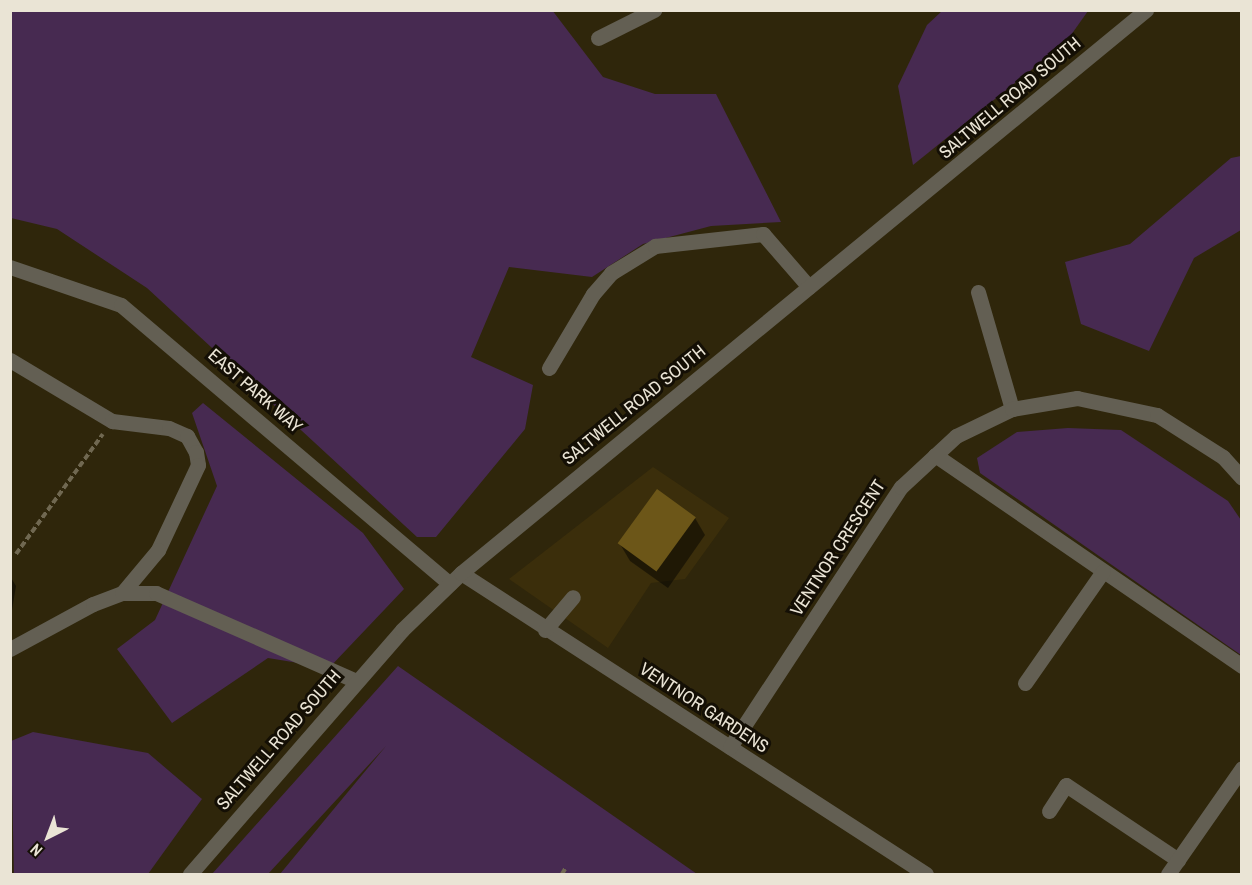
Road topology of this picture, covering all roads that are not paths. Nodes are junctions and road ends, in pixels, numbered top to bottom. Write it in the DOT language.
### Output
graph roads {
  1 [pos="654,10"];
  2 [pos="1142,12"];
  3 [pos="598,38"];
  4 [pos="10,267"];
  5 [pos="809,287"];
  6 [pos="978,292"];
  7 [pos="10,360"];
  8 [pos="549,368"];
  9 [pos="1012,409"];
  10 [pos="935,455"];
  11 [pos="1242,478"];
  12 [pos="1103,571"];
  13 [pos="456,578"];
  14 [pos="122,593"];
  15 [pos="573,597"];
  16 [pos="545,630"];
  17 [pos="10,649"];
  18 [pos="1242,666"];
  19 [pos="356,681"];
  20 [pos="1025,683"];
  21 [pos="730,747"];
  22 [pos="1242,768"];
  23 [pos="1049,811"];
  24 [pos="1178,860"];
  25 [pos="190,874"];
  26 [pos="926,874"];
  27 [pos="1168,874"];
  1 -- 3 [label="street"];
  2 -- 5 [label="street, SALTWELL ROAD SOUTH"];
  4 -- 13 [label="street, EAST PARK WAY"];
  5 -- 8 [label="street"];
  5 -- 13 [label="street, SALTWELL ROAD SOUTH"];
  6 -- 9 [label="street"];
  7 -- 14 [label="street"];
  9 -- 10 [label="street, VENTNOR CRESCENT"];
  9 -- 11 [label="street, VENTNOR CRESCENT"];
  10 -- 12 [label="street"];
  10 -- 21 [label="street, VENTNOR CRESCENT"];
  12 -- 18 [label="street"];
  12 -- 20 [label="street"];
  13 -- 16 [label="street, VENTNOR GARDENS"];
  13 -- 19 [label="street, SALTWELL ROAD SOUTH"];
  14 -- 17 [label="street"];
  14 -- 19 [label="street"];
  15 -- 16 [label="street"];
  16 -- 21 [label="street, VENTNOR GARDENS"];
  19 -- 25 [label="street, SALTWELL ROAD SOUTH"];
  21 -- 26 [label="street, VENTNOR GARDENS"];
  22 -- 24 [label="street"];
  23 -- 24 [label="street"];
  24 -- 27 [label="street"];
}
